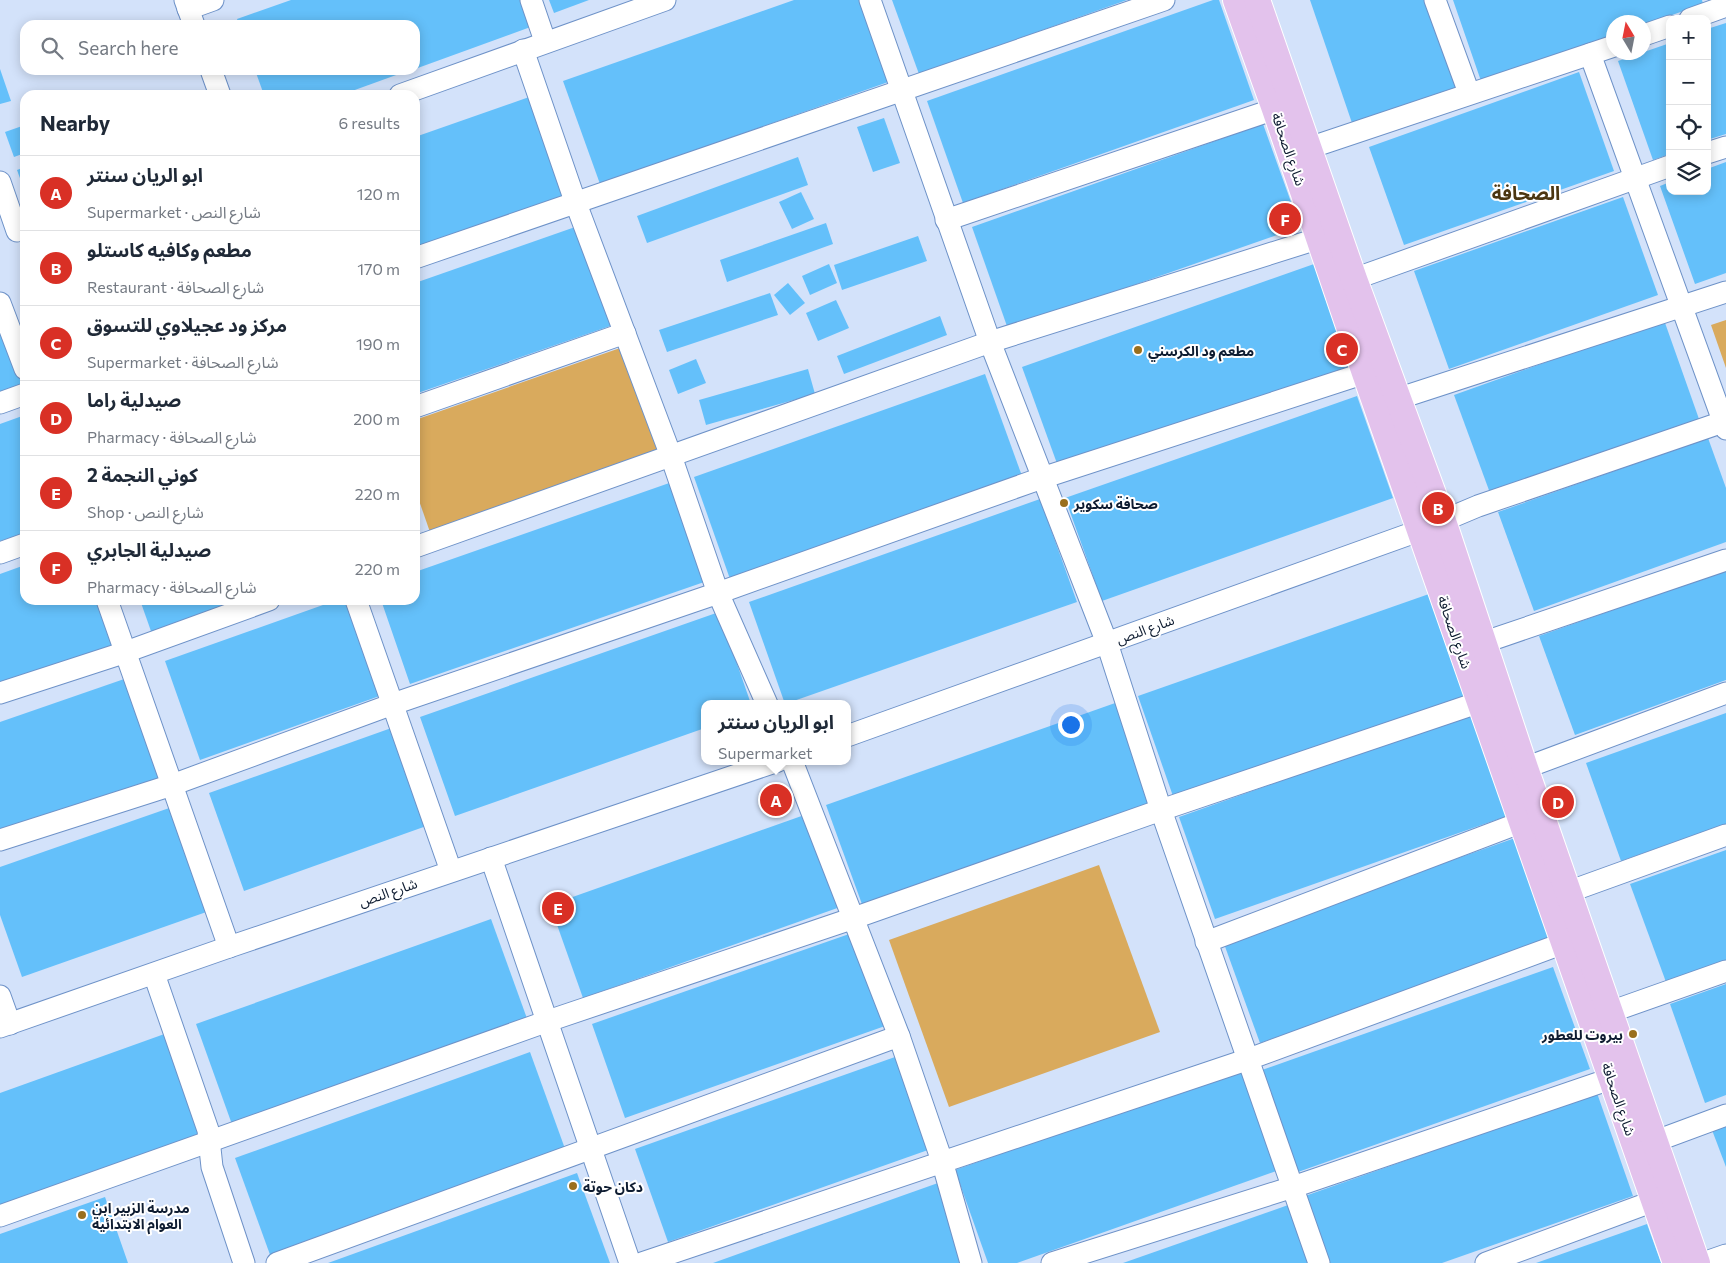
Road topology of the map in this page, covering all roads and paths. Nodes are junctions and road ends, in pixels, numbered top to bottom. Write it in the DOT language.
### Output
graph roads {
  1 [pos="213,0"];
  2 [pos="532,0"];
  3 [pos="665,0"];
  4 [pos="870,0"];
  5 [pos="1164,0"];
  6 [pos="1236,0"];
  7 [pos="1257,0"];
  8 [pos="1435,0"];
  9 [pos="1719,5"];
  10 [pos="189,11"];
  11 [pos="1698,15"];
  12 [pos="1666,27"];
  13 [pos="1651,33"];
  14 [pos="545,41"];
  15 [pos="1606,49"];
  16 [pos="523,50"];
  17 [pos="1590,54"];
  18 [pos="213,75"];
  19 [pos="218,90"];
  20 [pos="414,90"];
  21 [pos="902,90"];
  22 [pos="1470,93"];
  23 [pos="1276,109"];
  24 [pos="1726,147"];
  25 [pos="1309,148"];
  26 [pos="1711,152"];
  27 [pos="1666,167"];
  28 [pos="1636,178"];
  29 [pos="0,182"];
  30 [pos="575,202"];
  31 [pos="946,220"];
  32 [pos="14,232"];
  33 [pos="1320,238"];
  34 [pos="420,256"];
  35 [pos="1354,279"];
  36 [pos="1726,292"];
  37 [pos="0,303"];
  38 [pos="1681,306"];
  39 [pos="625,333"];
  40 [pos="990,342"];
  41 [pos="20,356"];
  42 [pos="1365,373"];
  43 [pos="20,396"];
  44 [pos="1397,399"];
  45 [pos="0,403"];
  46 [pos="420,405"];
  47 [pos="1725,424"];
  48 [pos="671,456"];
  49 [pos="1042,478"];
  50 [pos="1432,525"];
  51 [pos="420,545"];
  52 [pos="20,546"];
  53 [pos="0,553"];
  54 [pos="1726,560"];
  55 [pos="718,593"];
  56 [pos="109,605"];
  57 [pos="256,605"];
  58 [pos="358,605"];
  59 [pos="1107,643"];
  60 [pos="1482,643"];
  61 [pos="124,653"];
  62 [pos="0,693"];
  63 [pos="1726,693"];
  64 [pos="765,700"];
  65 [pos="1480,702"];
  66 [pos="393,704"];
  67 [pos="851,735"];
  68 [pos="766,765"];
  69 [pos="794,765"];
  70 [pos="1525,768"];
  71 [pos="172,785"];
  72 [pos="1161,810"];
  73 [pos="1522,822"];
  74 [pos="1726,836"];
  75 [pos="0,840"];
  76 [pos="491,858"];
  77 [pos="451,871"];
  78 [pos="1568,892"];
  79 [pos="854,918"];
  80 [pos="1206,942"];
  81 [pos="1564,943"];
  82 [pos="229,947"];
  83 [pos="1726,971"];
  84 [pos="154,974"];
  85 [pos="0,996"];
  86 [pos="1610,1012"];
  87 [pos="548,1021"];
  88 [pos="5,1026"];
  89 [pos="899,1036"];
  90 [pos="1249,1059"];
  91 [pos="1613,1078"];
  92 [pos="1726,1115"];
  93 [pos="1656,1141"];
  94 [pos="209,1142"];
  95 [pos="593,1149"];
  96 [pos="942,1161"];
  97 [pos="1293,1187"];
  98 [pos="1654,1201"];
  99 [pos="0,1216"];
  100 [pos="1726,1255"];
  101 [pos="244,1263"];
  102 [pos="277,1263"];
  103 [pos="630,1263"];
  104 [pos="642,1263"];
  105 [pos="972,1263"];
  106 [pos="1052,1263"];
  107 [pos="1319,1263"];
  108 [pos="1486,1263"];
  109 [pos="1676,1263"];
  110 [pos="1696,1263"];
  111 [pos="1703,1263"];
  1 -- 10 [label="street"];
  2 -- 14 [label="street"];
  3 -- 14 [label="street"];
  4 -- 21 [label="street"];
  5 -- 21 [label="street"];
  6 -- 23 [label="main road, شارع الصحافة"];
  7 -- 25 [label="main road, شارع الصحافة"];
  8 -- 22 [label="street"];
  9 -- 11 [label="street"];
  12 -- 13 [label="street"];
  14 -- 16 [label="street"];
  15 -- 17 [label="street"];
  16 -- 20 [label="street"];
  16 -- 30 [label="street"];
  17 -- 22 [label="street"];
  17 -- 28 [label="street"];
  18 -- 19 [label="street"];
  21 -- 30 [label="street"];
  21 -- 31 [label="street"];
  22 -- 25 [label="street"];
  23 -- 31 [label="street"];
  23 -- 33 [label="main road, شارع الصحافة"];
  24 -- 26 [label="street"];
  25 -- 35 [label="main road, شارع الصحافة"];
  27 -- 28 [label="street"];
  28 -- 35 [label="street"];
  28 -- 38 [label="street"];
  29 -- 32 [label="street"];
  30 -- 34 [label="street"];
  30 -- 39 [label="street"];
  31 -- 40 [label="street"];
  33 -- 40 [label="street"];
  33 -- 42 [label="main road, شارع الصحافة"];
  35 -- 44 [label="main road, شارع الصحافة"];
  36 -- 38 [label="street"];
  37 -- 41 [label="street"];
  38 -- 44 [label="street"];
  38 -- 47 [label="street"];
  39 -- 46 [label="street"];
  39 -- 48 [label="street"];
  40 -- 48 [label="street"];
  40 -- 49 [label="street"];
  42 -- 49 [label="street"];
  42 -- 50 [label="main road, شارع الصحافة"];
  43 -- 45 [label="street"];
  44 -- 50 [label="main road, شارع الصحافة"];
  47 -- 50 [label="street, شارع النص"];
  48 -- 51 [label="street"];
  48 -- 55 [label="street"];
  49 -- 55 [label="street"];
  49 -- 59 [label="street"];
  50 -- 59 [label="street, شارع النص"];
  50 -- 60 [label="main road, شارع الصحافة"];
  50 -- 65 [label="main road, شارع الصحافة"];
  52 -- 53 [label="street"];
  54 -- 60 [label="street"];
  55 -- 64 [label="street"];
  55 -- 66 [label="street"];
  56 -- 61 [label="street"];
  57 -- 61 [label="street"];
  58 -- 66 [label="street"];
  59 -- 67 [label="street, شارع النص"];
  59 -- 72 [label="street"];
  60 -- 70 [label="main road, شارع الصحافة"];
  61 -- 62 [label="street"];
  61 -- 71 [label="street"];
  63 -- 70 [label="street"];
  65 -- 72 [label="street"];
  65 -- 73 [label="main road, شارع الصحافة"];
  66 -- 71 [label="street"];
  66 -- 77 [label="street"];
  68 -- 76 [label="street, شارع النص"];
  69 -- 79 [label="street"];
  70 -- 78 [label="main road, شارع الصحافة"];
  71 -- 75 [label="street"];
  71 -- 82 [label="street"];
  72 -- 79 [label="street"];
  72 -- 80 [label="street"];
  73 -- 80 [label="street"];
  73 -- 81 [label="main road, شارع الصحافة"];
  74 -- 78 [label="street"];
  76 -- 77 [label="street, شارع النص"];
  76 -- 87 [label="street"];
  77 -- 82 [label="street, شارع النص"];
  78 -- 86 [label="main road, شارع الصحافة"];
  79 -- 87 [label="street"];
  79 -- 89 [label="street"];
  80 -- 90 [label="street"];
  81 -- 90 [label="street"];
  81 -- 91 [label="main road, شارع الصحافة"];
  82 -- 84 [label="street, شارع النص"];
  83 -- 86 [label="street"];
  84 -- 88 [label="street, شارع النص"];
  84 -- 94 [label="street"];
  85 -- 88 [label="street"];
  86 -- 93 [label="main road, شارع الصحافة"];
  87 -- 94 [label="street"];
  87 -- 95 [label="street"];
  89 -- 95 [label="street"];
  89 -- 96 [label="street"];
  90 -- 96 [label="street"];
  90 -- 97 [label="street"];
  91 -- 97 [label="street"];
  91 -- 98 [label="main road, شارع الصحافة"];
  92 -- 93 [label="street"];
  93 -- 110 [label="main road, شارع الصحافة"];
  94 -- 99 [label="street"];
  94 -- 101 [label="street"];
  95 -- 102 [label="street"];
  95 -- 103 [label="street"];
  96 -- 104 [label="street"];
  96 -- 105 [label="street"];
  97 -- 106 [label="street"];
  97 -- 107 [label="street"];
  98 -- 108 [label="street"];
  98 -- 109 [label="main road, شارع الصحافة"];
  100 -- 111 [label="street"];
}
